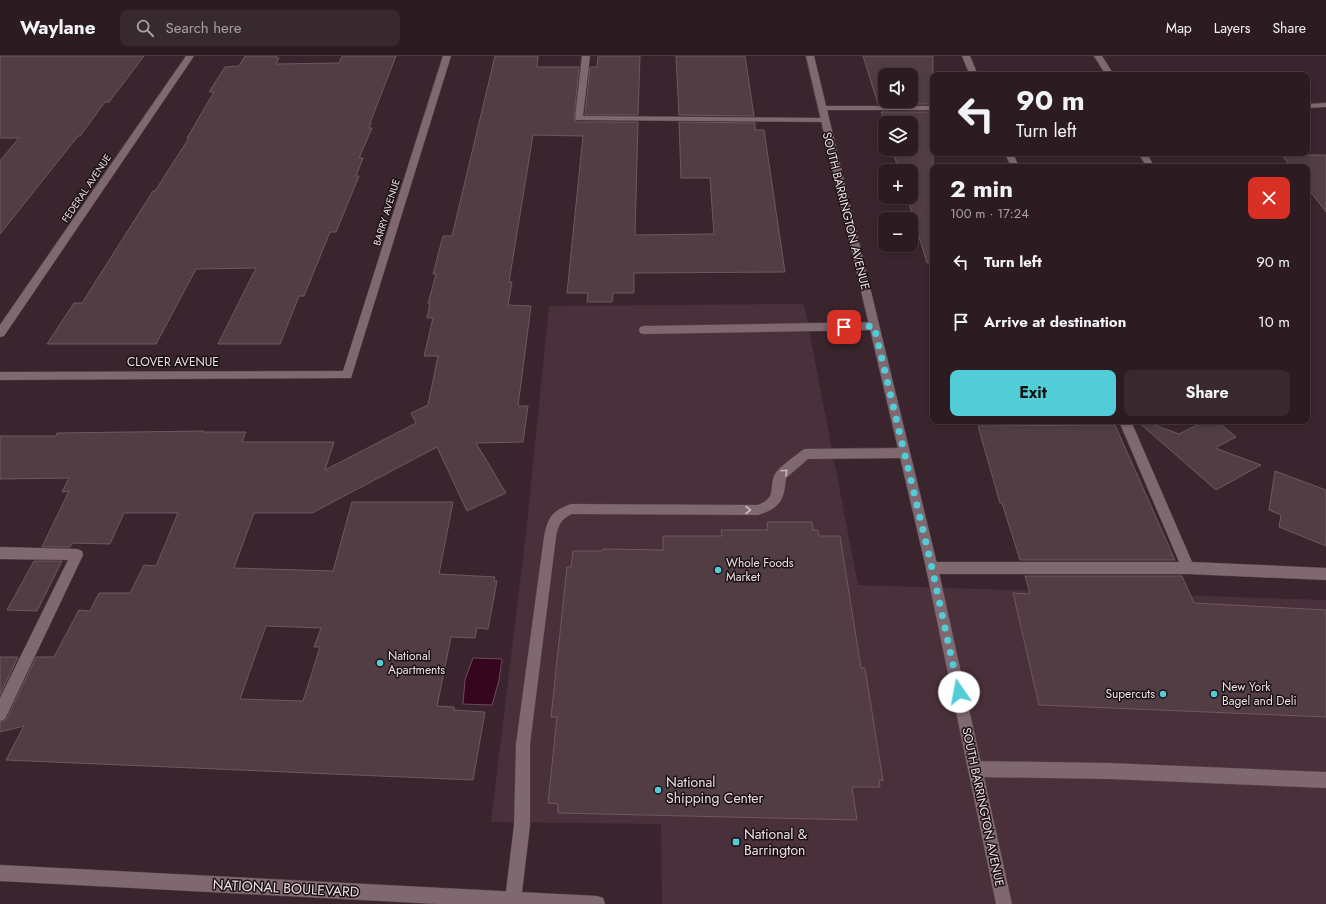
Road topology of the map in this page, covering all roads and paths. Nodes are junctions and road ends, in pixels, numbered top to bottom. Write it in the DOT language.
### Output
graph roads {
  1 [pos="190,56"];
  2 [pos="447,56"];
  3 [pos="586,56"];
  4 [pos="810,56"];
  5 [pos="966,56"];
  6 [pos="1098,56"];
  7 [pos="973,72"];
  8 [pos="1108,72"];
  9 [pos="1326,105"];
  10 [pos="1310,106"];
  11 [pos="930,108"];
  12 [pos="824,114"];
  13 [pos="874,326"];
  14 [pos="644,330"];
  15 [pos="0,333"];
  16 [pos="347,375"];
  17 [pos="0,376"];
  18 [pos="1125,424"];
  19 [pos="904,453"];
  20 [pos="0,554"];
  21 [pos="932,568"];
  22 [pos="1188,568"];
  23 [pos="1326,574"];
  24 [pos="0,714"];
  25 [pos="976,769"];
  26 [pos="1326,780"];
  27 [pos="0,872"];
  28 [pos="513,900"];
  29 [pos="597,904"];
  30 [pos="1004,904"];
  1 -- 15 [label="street, FEDERAL AVENUE"];
  2 -- 16 [label="street, BARRY AVENUE"];
  3 -- 12 [label="street"];
  4 -- 12 [label="street, SOUTH BARRINGTON AVENUE"];
  5 -- 7 [label="street"];
  6 -- 8 [label="street"];
  9 -- 10 [label="street"];
  11 -- 12 [label="street"];
  12 -- 13 [label="street, SOUTH BARRINGTON AVENUE"];
  13 -- 14 [label="street"];
  13 -- 19 [label="street, SOUTH BARRINGTON AVENUE"];
  16 -- 17 [label="street, CLOVER AVENUE"];
  18 -- 22 [label="street"];
  19 -- 21 [label="street, SOUTH BARRINGTON AVENUE"];
  28 -- 19 [label="street, one-way"];
  20 -- 24 [label="street"];
  21 -- 22 [label="street"];
  21 -- 25 [label="street, SOUTH BARRINGTON AVENUE"];
  22 -- 23 [label="street"];
  25 -- 26 [label="street"];
  25 -- 30 [label="street, SOUTH BARRINGTON AVENUE"];
  27 -- 28 [label="street, NATIONAL BOULEVARD"];
  28 -- 29 [label="street, NATIONAL BOULEVARD"];
}
